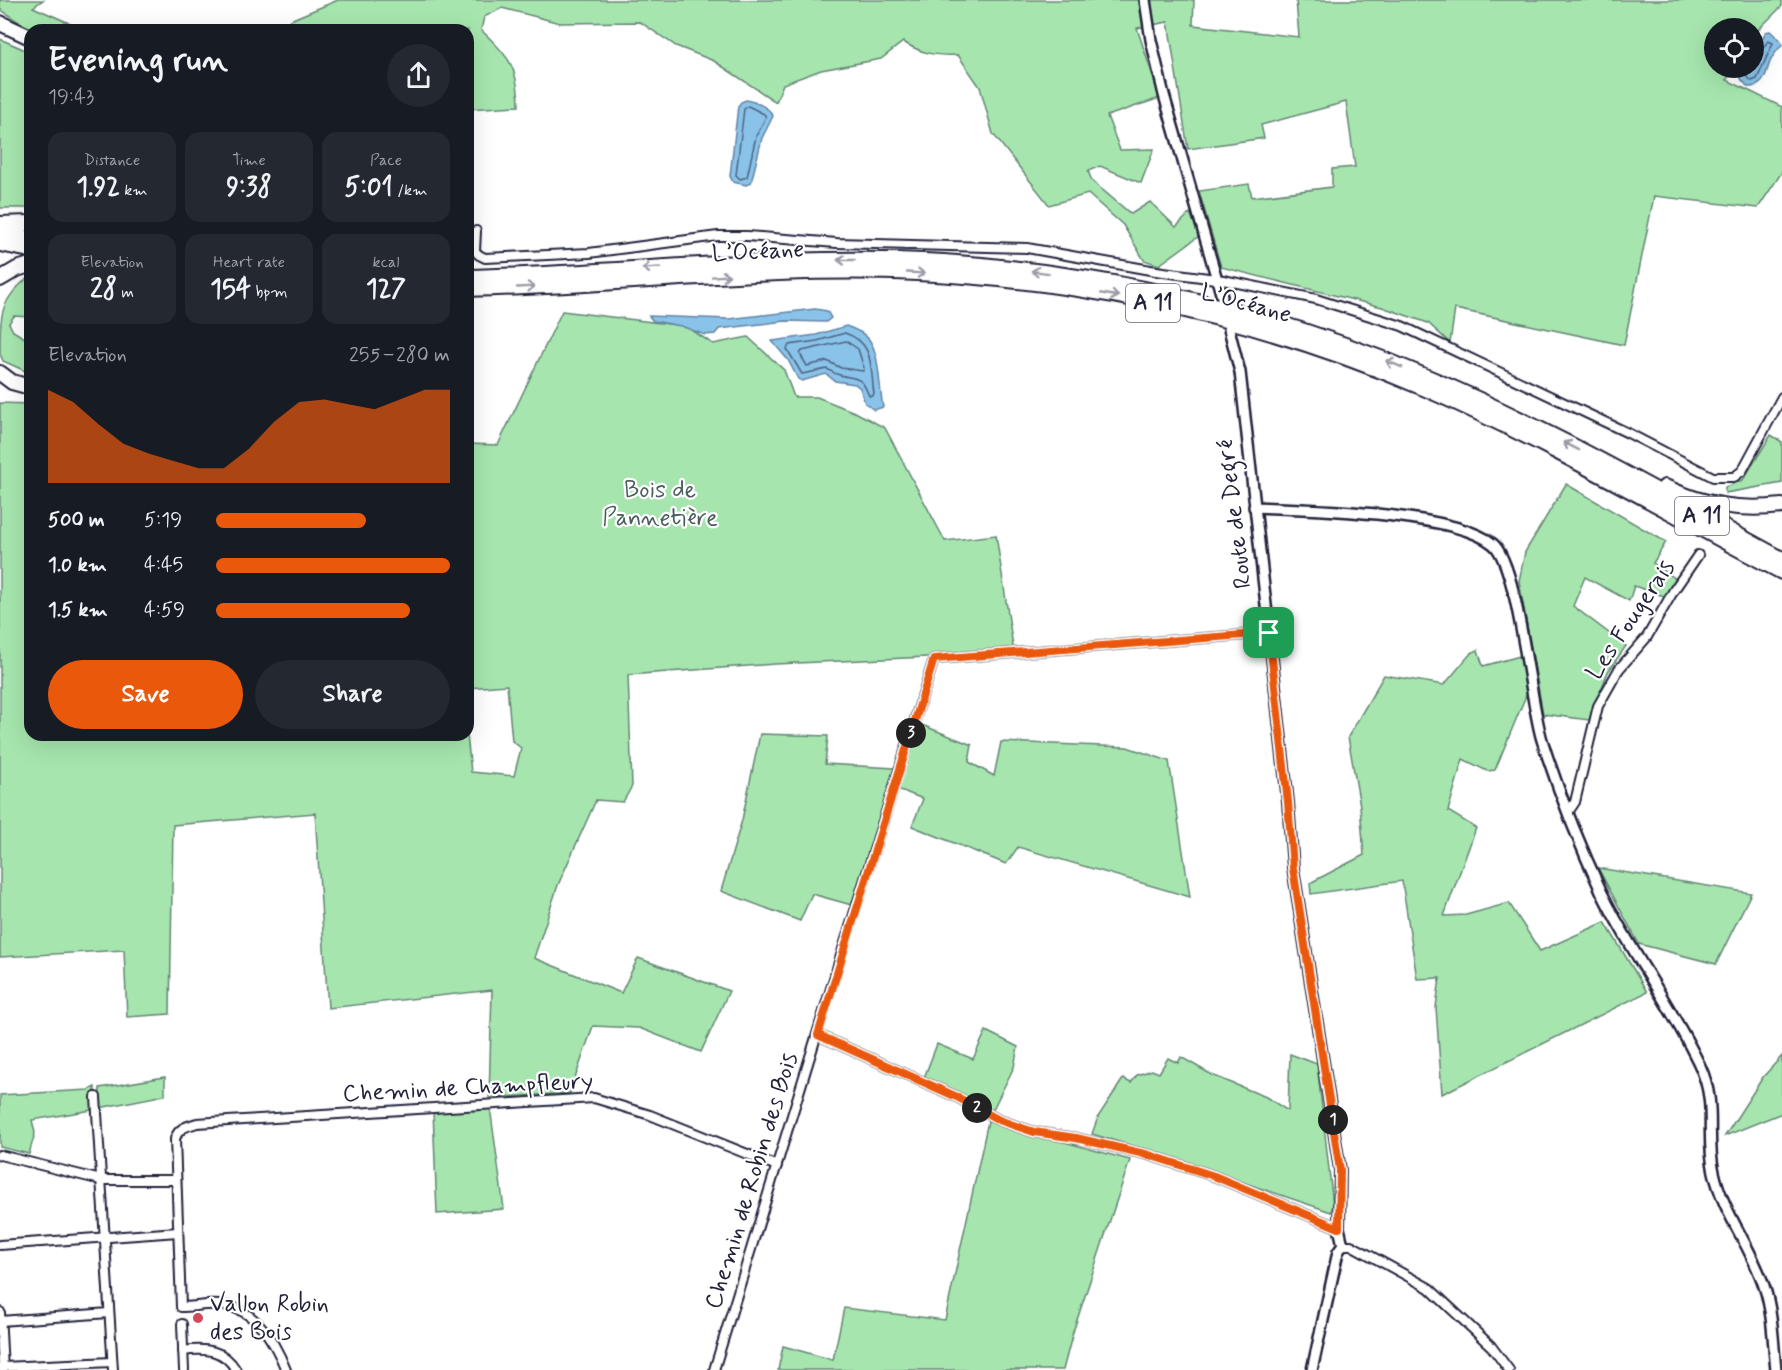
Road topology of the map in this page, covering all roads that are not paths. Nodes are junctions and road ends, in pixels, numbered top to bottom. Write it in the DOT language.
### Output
graph roads {
  1 [pos="1145,0"];
  2 [pos="0,23"];
  3 [pos="0,33"];
  4 [pos="24,40"];
  5 [pos="24,41"];
  6 [pos="0,224"];
  7 [pos="24,224"];
  8 [pos="476,231"];
  9 [pos="0,232"];
  10 [pos="24,237"];
  11 [pos="0,244"];
  12 [pos="24,249"];
  13 [pos="24,267"];
  14 [pos="474,277"];
  15 [pos="0,279"];
  16 [pos="1217,280"];
  17 [pos="474,289"];
  18 [pos="1222,297"];
  19 [pos="1229,329"];
  20 [pos="0,374"];
  21 [pos="0,379"];
  22 [pos="24,387"];
  23 [pos="24,388"];
  24 [pos="1782,397"];
  25 [pos="1623,473"];
  26 [pos="1782,506"];
  27 [pos="1254,507"];
  28 [pos="1698,555"];
  29 [pos="1782,559"];
  30 [pos="1782,572"];
  31 [pos="1269,633"];
  32 [pos="1569,811"];
  33 [pos="818,1035"];
  34 [pos="96,1097"];
  35 [pos="0,1155"];
  36 [pos="777,1166"];
  37 [pos="101,1180"];
  38 [pos="176,1180"];
  39 [pos="1339,1228"];
  40 [pos="178,1232"];
  41 [pos="105,1238"];
  42 [pos="0,1245"];
  43 [pos="1343,1245"];
  44 [pos="0,1312"];
  45 [pos="109,1313"];
  46 [pos="0,1321"];
  47 [pos="182,1324"];
  48 [pos="183,1351"];
  49 [pos="113,1366"];
  50 [pos="3,1369"];
  51 [pos="184,1370"];
  52 [pos="236,1370"];
  53 [pos="286,1370"];
  54 [pos="714,1370"];
  55 [pos="1312,1370"];
  56 [pos="1509,1370"];
  57 [pos="1776,1370"];
  1 -- 16 [label="street"];
  2 -- 4 [label="highway"];
  3 -- 5 [label="highway"];
  6 -- 7 [label="highway"];
  8 -- 16 [label="street"];
  9 -- 10 [label="highway"];
  11 -- 12 [label="highway"];
  13 -- 15 [label="highway"];
  25 -- 14 [label="highway, L’Océane / A 11, one-way"];
  16 -- 18 [label="street"];
  16 -- 24 [label="street"];
  17 -- 30 [label="highway, L’Océane / A 11, one-way"];
  19 -- 27 [label="street, Route de Degré"];
  20 -- 22 [label="highway"];
  21 -- 23 [label="highway"];
  25 -- 26 [label="highway"];
  25 -- 29 [label="highway, L’Océane / A 11"];
  27 -- 31 [label="street, Route de Degré"];
  27 -- 32 [label="street"];
  28 -- 32 [label="street, Les Fougerais"];
  31 -- 33 [label="street, Chemin de Robin des Bois"];
  31 -- 39 [label="street, Route de Degré"];
  32 -- 57 [label="street"];
  33 -- 36 [label="street, Chemin de Robin des Bois"];
  33 -- 39 [label="street"];
  34 -- 37 [label="street"];
  35 -- 37 [label="street"];
  36 -- 38 [label="street, Chemin de Champfleury"];
  36 -- 54 [label="street, Chemin de Robin des Bois"];
  37 -- 38 [label="street"];
  37 -- 41 [label="street"];
  38 -- 40 [label="street"];
  39 -- 43 [label="street, Route de Degré"];
  40 -- 41 [label="street"];
  40 -- 53 [label="street"];
  41 -- 42 [label="street"];
  41 -- 45 [label="street"];
  43 -- 55 [label="street"];
  43 -- 56 [label="street"];
  44 -- 46 [label="street"];
  45 -- 46 [label="street"];
  45 -- 49 [label="street"];
  46 -- 50 [label="street"];
  47 -- 48 [label="street"];
  48 -- 51 [label="street"];
  48 -- 52 [label="street"];
  49 -- 50 [label="street"];
}
